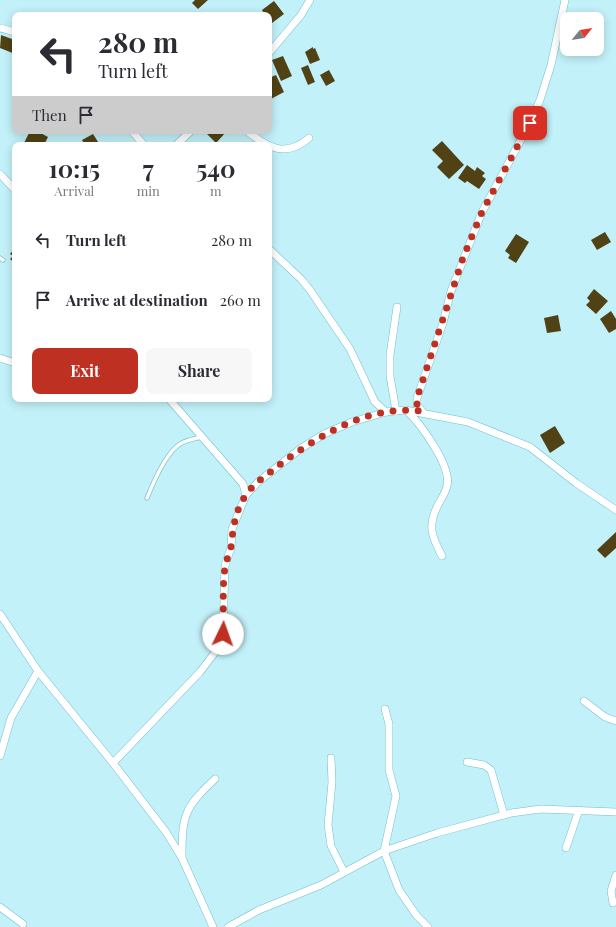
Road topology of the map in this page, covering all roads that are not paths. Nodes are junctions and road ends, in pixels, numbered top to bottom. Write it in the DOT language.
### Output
graph roads {
  1 [pos="310,0"];
  2 [pos="565,0"];
  3 [pos="0,28"];
  4 [pos="12,31"];
  5 [pos="272,49"];
  6 [pos="135,134"];
  7 [pos="188,134"];
  8 [pos="251,134"];
  9 [pos="309,138"];
  10 [pos="141,142"];
  11 [pos="179,142"];
  12 [pos="265,142"];
  13 [pos="272,146"];
  14 [pos="0,174"];
  15 [pos="12,187"];
  16 [pos="272,252"];
  17 [pos="397,307"];
  18 [pos="0,358"];
  19 [pos="12,362"];
  20 [pos="172,402"];
  21 [pos="406,410"];
  22 [pos="396,411"];
  23 [pos="422,411"];
  24 [pos="386,412"];
  25 [pos="202,436"];
  26 [pos="246,495"];
  27 [pos="147,498"];
  28 [pos="616,510"];
  29 [pos="442,556"];
  30 [pos="0,614"];
  31 [pos="38,671"];
  32 [pos="584,701"];
  33 [pos="385,709"];
  34 [pos="616,721"];
  35 [pos="0,756"];
  36 [pos="331,758"];
  37 [pos="467,762"];
  38 [pos="113,763"];
  39 [pos="215,779"];
  40 [pos="579,810"];
  41 [pos="616,812"];
  42 [pos="504,815"];
  43 [pos="566,848"];
  44 [pos="384,851"];
  45 [pos="182,858"];
  46 [pos="344,872"];
  47 [pos="616,875"];
  48 [pos="613,903"];
  49 [pos="0,907"];
  50 [pos="23,924"];
  51 [pos="213,927"];
  52 [pos="228,927"];
  53 [pos="428,927"];
  1 -- 5 [label="street"];
  2 -- 23 [label="street"];
  3 -- 4 [label="street"];
  6 -- 10 [label="street"];
  7 -- 11 [label="street"];
  8 -- 12 [label="street"];
  9 -- 13 [label="street"];
  14 -- 15 [label="street"];
  16 -- 24 [label="street"];
  17 -- 22 [label="street"];
  18 -- 19 [label="street"];
  20 -- 25 [label="street"];
  21 -- 22 [label="street"];
  21 -- 23 [label="street"];
  21 -- 29 [label="street"];
  22 -- 24 [label="street"];
  23 -- 28 [label="street"];
  24 -- 26 [label="street"];
  25 -- 26 [label="street"];
  25 -- 27 [label="lane"];
  26 -- 38 [label="street"];
  30 -- 31 [label="street"];
  31 -- 35 [label="street"];
  31 -- 38 [label="street"];
  32 -- 34 [label="street"];
  33 -- 44 [label="street"];
  36 -- 46 [label="street"];
  37 -- 42 [label="street"];
  38 -- 45 [label="street"];
  39 -- 45 [label="street"];
  40 -- 41 [label="street"];
  40 -- 42 [label="street"];
  40 -- 43 [label="street"];
  42 -- 44 [label="street"];
  44 -- 46 [label="street"];
  44 -- 53 [label="street"];
  45 -- 51 [label="street"];
  46 -- 52 [label="street"];
  47 -- 48 [label="street"];
  49 -- 50 [label="street"];
}
